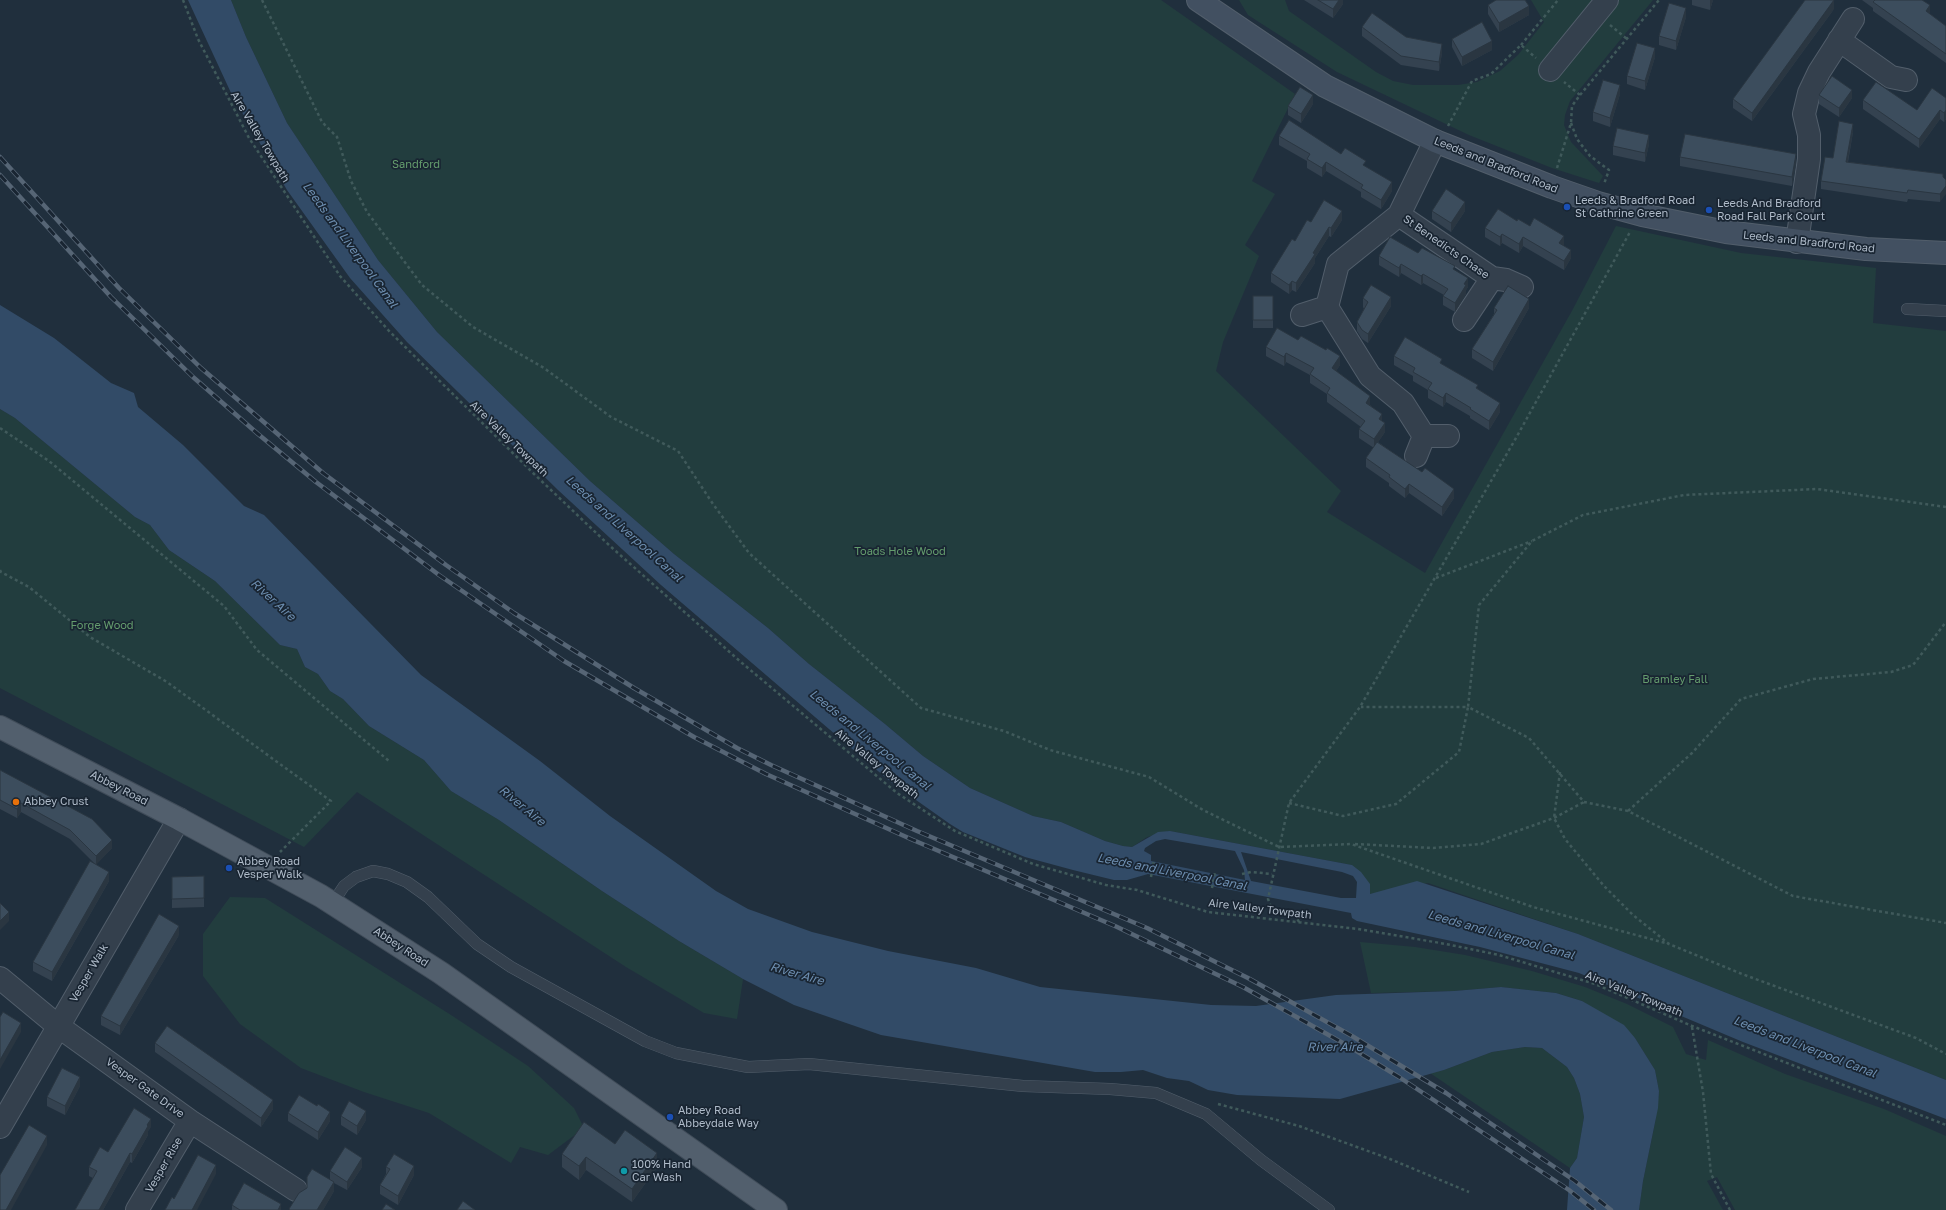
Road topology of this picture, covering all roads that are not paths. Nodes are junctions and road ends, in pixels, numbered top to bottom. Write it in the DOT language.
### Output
graph roads {
  1 [pos="1607,0"];
  2 [pos="1207,2"];
  3 [pos="1853,19"];
  4 [pos="1839,40"];
  5 [pos="1550,70"];
  6 [pos="1906,80"];
  7 [pos="1437,142"];
  8 [pos="1399,215"];
  9 [pos="1797,242"];
  10 [pos="1946,253"];
  11 [pos="1492,278"];
  12 [pos="1522,287"];
  13 [pos="1327,307"];
  14 [pos="1908,309"];
  15 [pos="1946,311"];
  16 [pos="1302,315"];
  17 [pos="1464,320"];
  18 [pos="1424,436"];
  19 [pos="1448,436"];
  20 [pos="1416,456"];
  21 [pos="0,727"];
  22 [pos="179,819"];
  23 [pos="332,904"];
  24 [pos="0,978"];
  25 [pos="58,1026"];
  26 [pos="190,1121"];
  27 [pos="0,1128"];
  28 [pos="296,1190"];
  29 [pos="138,1210"];
  30 [pos="776,1210"];
  31 [pos="1329,1210"];
  1 -- 5 [label="street"];
  2 -- 7 [label="main road, Leeds and Bradford Road"];
  3 -- 4 [label="street"];
  4 -- 6 [label="street"];
  4 -- 9 [label="street"];
  7 -- 8 [label="street"];
  7 -- 9 [label="main road, Leeds and Bradford Road"];
  8 -- 11 [label="street, St Benedicts Chase"];
  8 -- 13 [label="street"];
  9 -- 10 [label="main road, Leeds and Bradford Road"];
  11 -- 12 [label="street"];
  11 -- 17 [label="street, St Benedicts Chase"];
  13 -- 16 [label="street"];
  13 -- 18 [label="street"];
  14 -- 15 [label="lane"];
  18 -- 19 [label="street"];
  18 -- 20 [label="street"];
  21 -- 22 [label="main road, Abbey Road"];
  22 -- 23 [label="main road, Abbey Road"];
  22 -- 25 [label="street, Vesper Walk"];
  23 -- 30 [label="main road, Abbey Road"];
  23 -- 31 [label="lane"];
  24 -- 25 [label="street, Vesper Gate Drive"];
  25 -- 26 [label="street, Vesper Gate Drive"];
  25 -- 27 [label="street, Vesper Walk"];
  26 -- 28 [label="street, Vesper Gate Drive"];
  26 -- 29 [label="street, Vesper Rise"];
}
